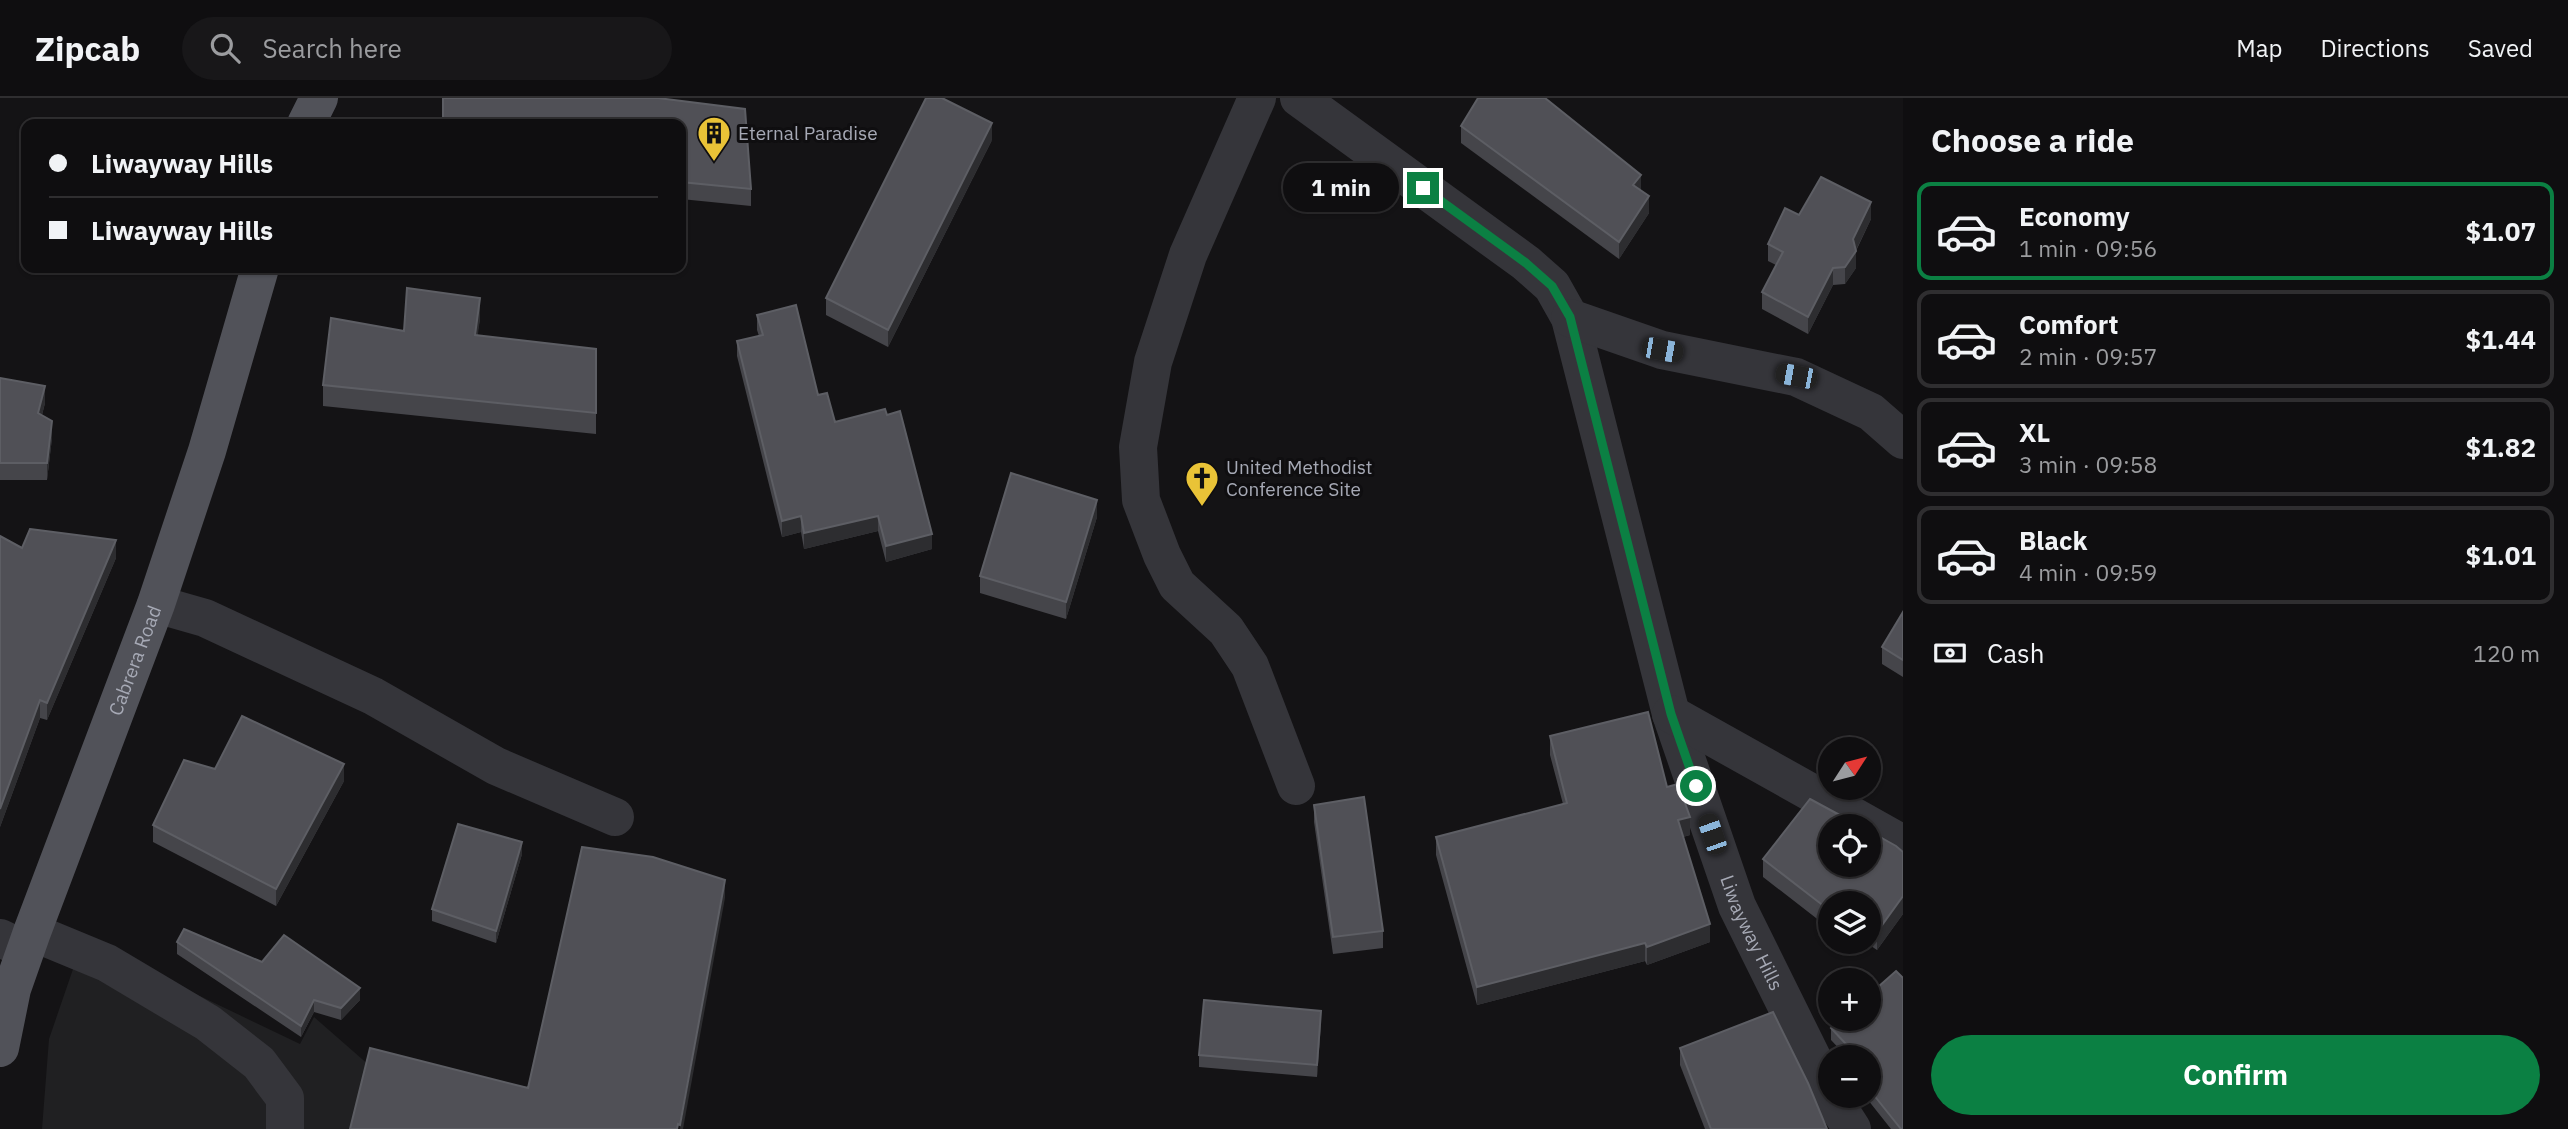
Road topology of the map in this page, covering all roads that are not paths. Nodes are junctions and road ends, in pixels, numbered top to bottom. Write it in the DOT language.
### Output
graph roads {
  1 [pos="299,98"];
  2 [pos="319,98"];
  3 [pos="1257,98"];
  4 [pos="1299,98"];
  5 [pos="298,119"];
  6 [pos="308,119"];
  7 [pos="259,273"];
  8 [pos="1570,317"];
  9 [pos="1903,440"];
  10 [pos="156,604"];
  11 [pos="1671,714"];
  12 [pos="1296,786"];
  13 [pos="615,817"];
  14 [pos="1903,844"];
  15 [pos="19,940"];
  16 [pos="0,1048"];
  17 [pos="1818,1069"];
  18 [pos="1839,1108"];
  19 [pos="285,1129"];
  20 [pos="1852,1129"];
  1 -- 5 [label="main road"];
  2 -- 6 [label="main road"];
  3 -- 12 [label="street"];
  4 -- 8 [label="street, Liwayway Hills"];
  7 -- 10 [label="main road, Cabrera Road"];
  8 -- 9 [label="street"];
  8 -- 11 [label="street, Liwayway Hills"];
  10 -- 13 [label="street"];
  10 -- 15 [label="main road, Cabrera Road"];
  11 -- 14 [label="street"];
  11 -- 17 [label="street, Liwayway Hills"];
  15 -- 16 [label="main road, Cabrera Road"];
  15 -- 19 [label="street"];
  18 -- 20 [label="street, Liwayway Hills"];
}
